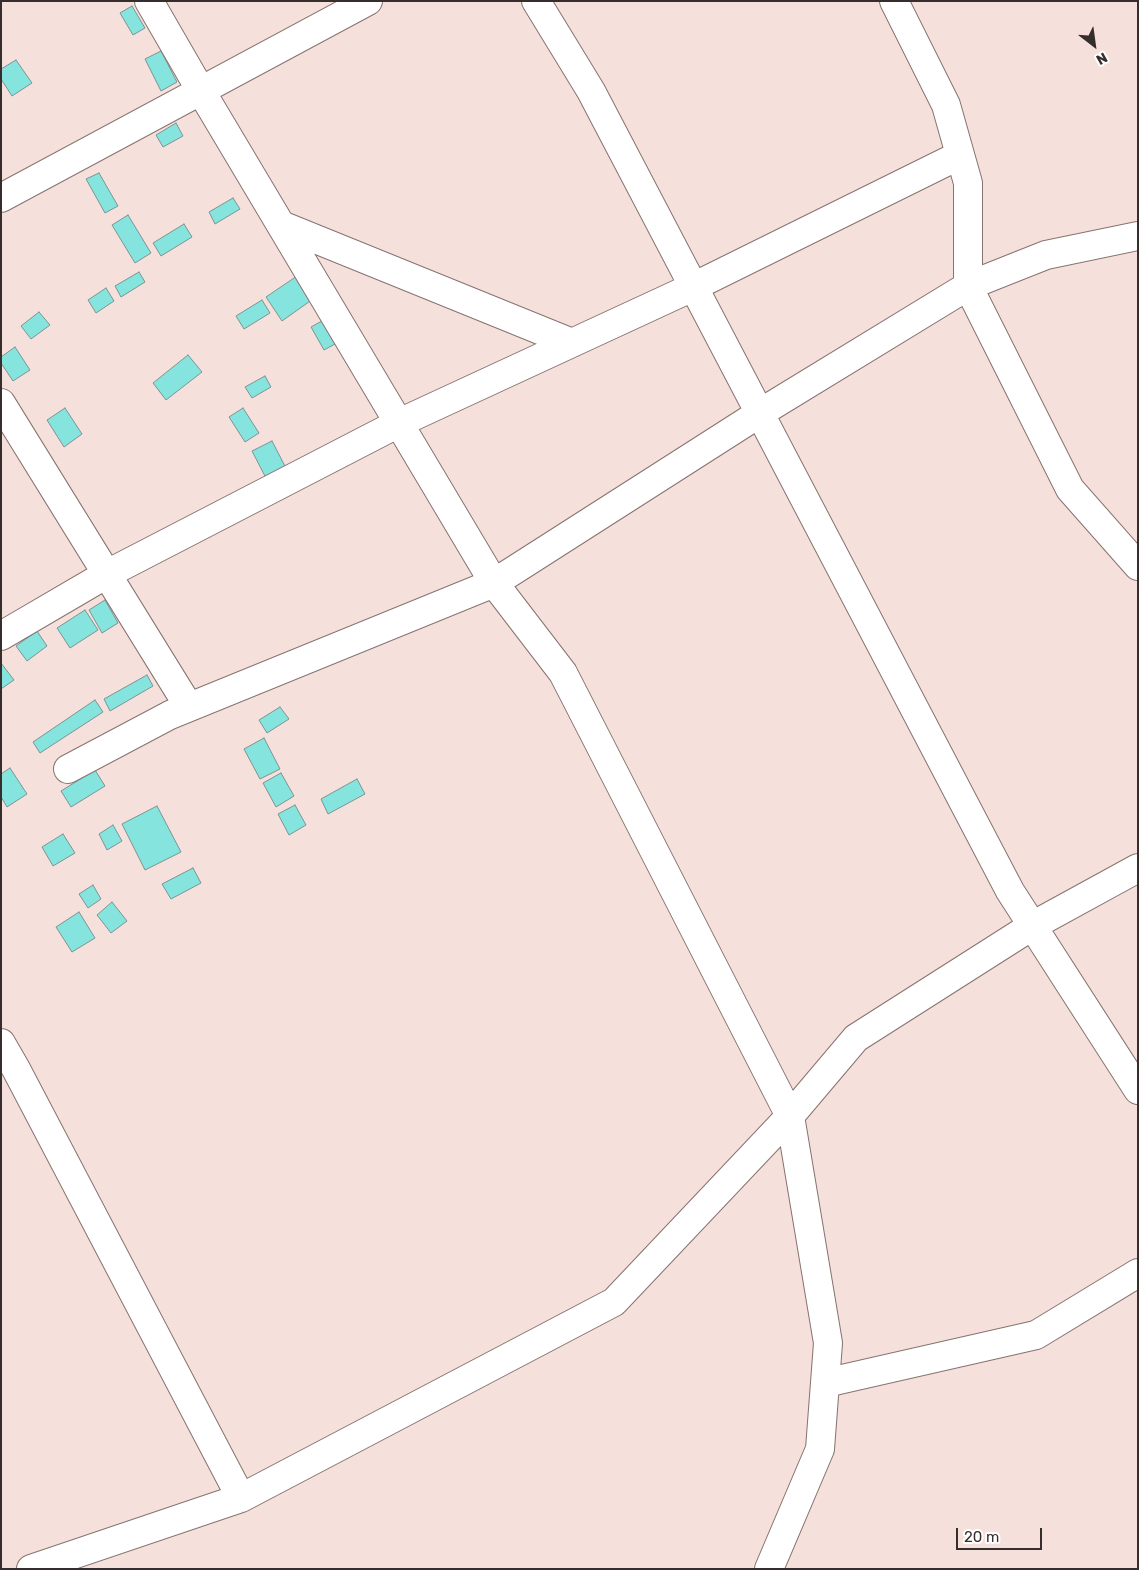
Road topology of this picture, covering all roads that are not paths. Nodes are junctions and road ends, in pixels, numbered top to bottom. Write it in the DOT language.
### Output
graph roads {
  1 [pos="149,1"];
  2 [pos="368,1"];
  3 [pos="536,1"];
  4 [pos="894,1"];
  5 [pos="201,91"];
  6 [pos="960,155"];
  7 [pos="1,198"];
  8 [pos="281,225"];
  9 [pos="1138,236"];
  10 [pos="968,286"];
  11 [pos="693,287"];
  12 [pos="572,343"];
  13 [pos="1,403"];
  14 [pos="760,413"];
  15 [pos="399,423"];
  16 [pos="1138,566"];
  17 [pos="107,574"];
  18 [pos="494,583"];
  19 [pos="1,636"];
  20 [pos="189,707"];
  21 [pos="68,769"];
  22 [pos="1138,868"];
  23 [pos="1032,926"];
  24 [pos="1,1043"];
  25 [pos="1138,1090"];
  26 [pos="790,1116"];
  27 [pos="1138,1273"];
  28 [pos="825,1383"];
  29 [pos="241,1498"];
  30 [pos="31,1569"];
  31 [pos="769,1569"];
  1 -- 5 [label="street"];
  2 -- 5 [label="street"];
  3 -- 11 [label="street"];
  4 -- 6 [label="street"];
  5 -- 7 [label="street"];
  5 -- 8 [label="street"];
  6 -- 10 [label="street"];
  6 -- 11 [label="street"];
  8 -- 12 [label="street"];
  8 -- 15 [label="street"];
  9 -- 10 [label="street"];
  10 -- 14 [label="street"];
  10 -- 16 [label="street"];
  11 -- 12 [label="street"];
  11 -- 14 [label="street"];
  12 -- 15 [label="street"];
  13 -- 17 [label="street"];
  14 -- 18 [label="street"];
  14 -- 23 [label="street"];
  15 -- 17 [label="street"];
  15 -- 18 [label="street"];
  17 -- 19 [label="street"];
  17 -- 20 [label="street"];
  18 -- 20 [label="street"];
  18 -- 26 [label="street"];
  20 -- 21 [label="street"];
  22 -- 23 [label="street"];
  23 -- 25 [label="street"];
  23 -- 26 [label="street"];
  24 -- 29 [label="street"];
  26 -- 28 [label="street"];
  26 -- 29 [label="street"];
  27 -- 28 [label="street"];
  28 -- 31 [label="street"];
  29 -- 30 [label="street"];
}
